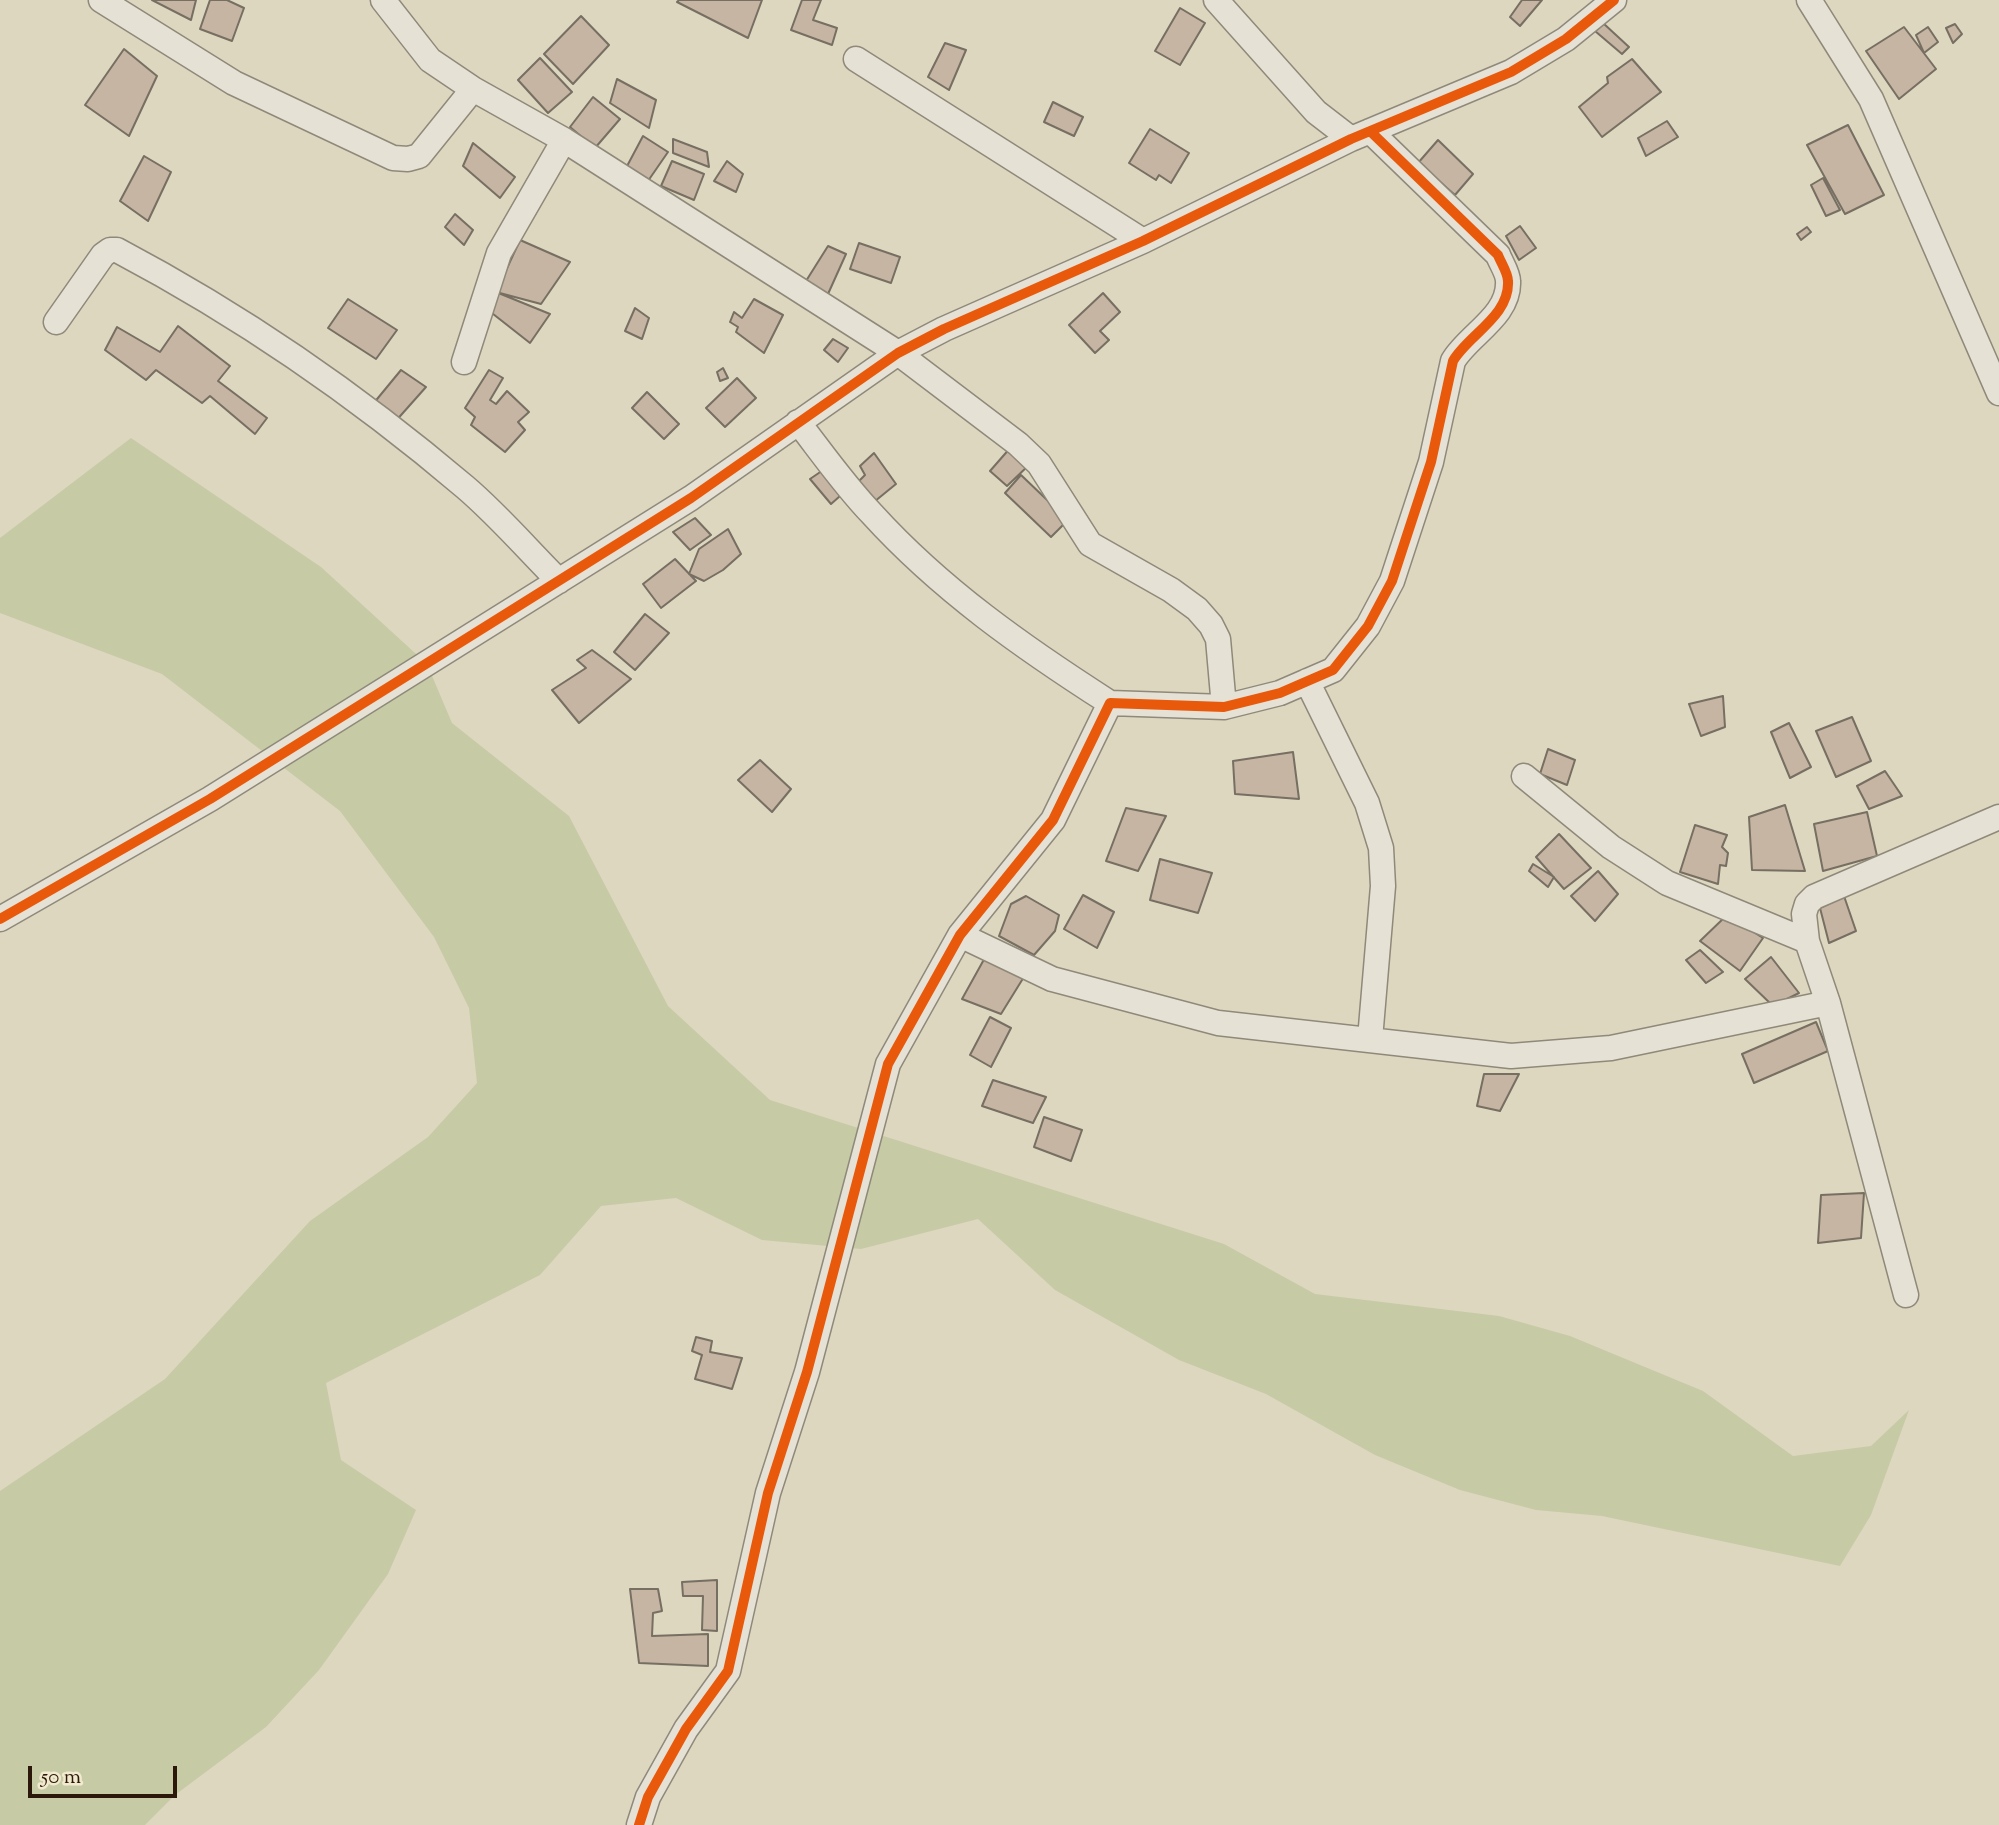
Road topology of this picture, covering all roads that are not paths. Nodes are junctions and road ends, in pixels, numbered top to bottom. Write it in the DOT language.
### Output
graph roads {
  1 [pos="101,0"];
  2 [pos="383,0"];
  3 [pos="1216,0"];
  4 [pos="1614,0"];
  5 [pos="1808,0"];
  6 [pos="856,60"];
  7 [pos="472,89"];
  8 [pos="1360,135"];
  9 [pos="564,140"];
  10 [pos="1143,241"];
  11 [pos="56,322"];
  12 [pos="898,353"];
  13 [pos="464,362"];
  14 [pos="1999,393"];
  15 [pos="798,422"];
  16 [pos="559,581"];
  17 [pos="1307,681"];
  18 [pos="1110,703"];
  19 [pos="1224,707"];
  20 [pos="1524,776"];
  21 [pos="1999,817"];
  22 [pos="0,919"];
  23 [pos="960,935"];
  24 [pos="1807,941"];
  25 [pos="1828,1003"];
  26 [pos="1370,1038"];
  27 [pos="1906,1295"];
  28 [pos="639,1825"];
  1 -- 7 [label="street"];
  2 -- 7 [label="street"];
  3 -- 8 [label="street"];
  4 -- 8 [label="street"];
  5 -- 14 [label="street"];
  6 -- 10 [label="street"];
  7 -- 9 [label="street"];
  8 -- 10 [label="street"];
  8 -- 17 [label="street"];
  9 -- 12 [label="street"];
  9 -- 13 [label="street"];
  10 -- 12 [label="street"];
  11 -- 16 [label="street"];
  12 -- 15 [label="street"];
  12 -- 19 [label="street"];
  15 -- 16 [label="street"];
  15 -- 18 [label="street"];
  16 -- 22 [label="street"];
  17 -- 19 [label="street"];
  17 -- 26 [label="street"];
  18 -- 19 [label="street"];
  18 -- 23 [label="street"];
  20 -- 24 [label="street"];
  21 -- 24 [label="street"];
  23 -- 26 [label="street"];
  23 -- 28 [label="street"];
  24 -- 25 [label="street"];
  25 -- 26 [label="street"];
  25 -- 27 [label="street"];
}
